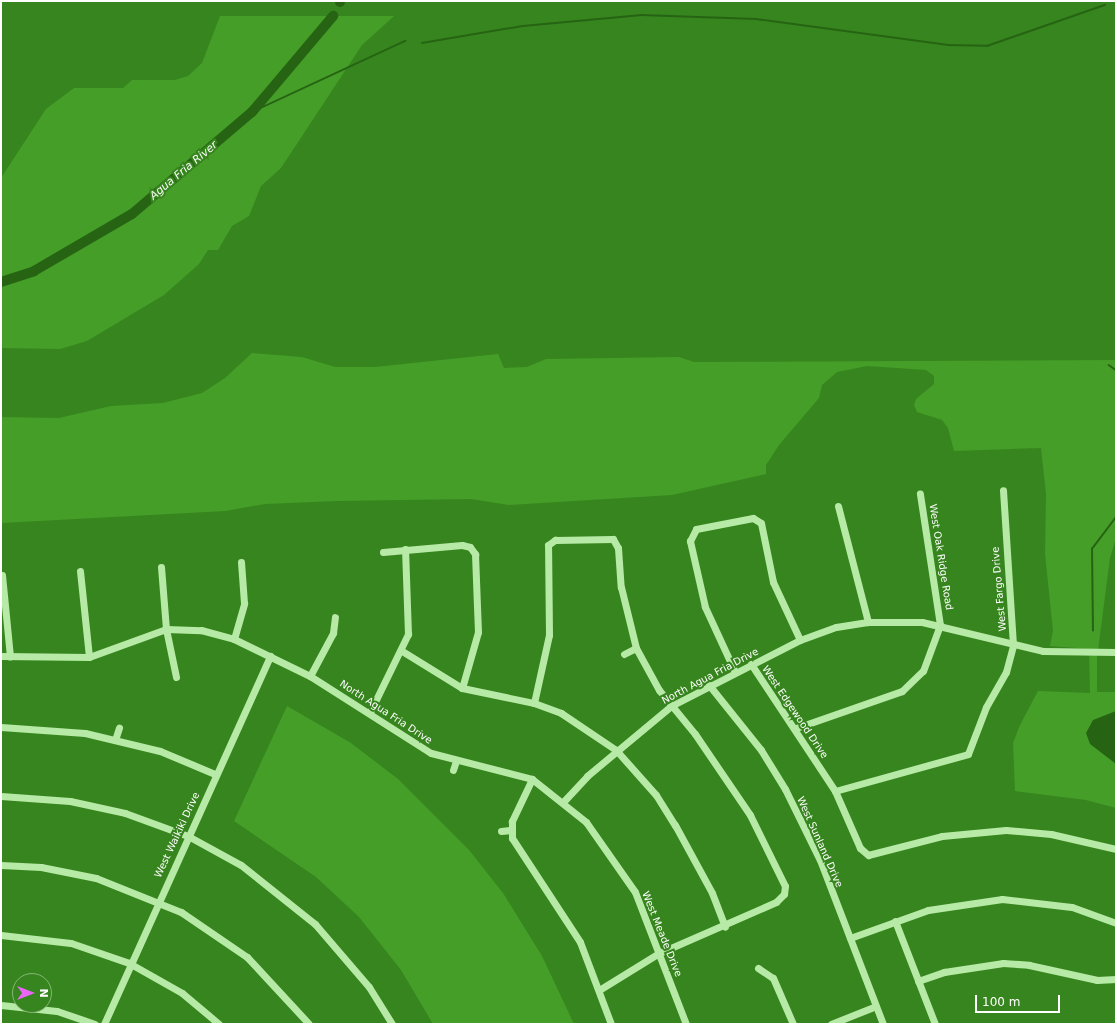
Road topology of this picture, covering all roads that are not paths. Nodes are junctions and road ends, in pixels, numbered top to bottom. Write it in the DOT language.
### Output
graph roads {
  1 [pos="1003,490"];
  2 [pos="920,494"];
  3 [pos="838,506"];
  4 [pos="405,549"];
  5 [pos="383,552"];
  6 [pos="240,562"];
  7 [pos="161,566"];
  8 [pos="80,571"];
  9 [pos="2,576"];
  10 [pos="335,617"];
  11 [pos="868,622"];
  12 [pos="940,625"];
  13 [pos="166,629"];
  14 [pos="234,639"];
  15 [pos="800,640"];
  16 [pos="1013,645"];
  17 [pos="636,648"];
  18 [pos="402,651"];
  19 [pos="1116,652"];
  20 [pos="624,654"];
  21 [pos="1,656"];
  22 [pos="10,656"];
  23 [pos="89,656"];
  24 [pos="270,656"];
  25 [pos="751,664"];
  26 [pos="735,672"];
  27 [pos="176,676"];
  28 [pos="310,676"];
  29 [pos="710,685"];
  30 [pos="462,688"];
  31 [pos="534,703"];
  32 [pos="671,706"];
  33 [pos="370,712"];
  34 [pos="1,726"];
  35 [pos="119,728"];
  36 [pos="796,728"];
  37 [pos="116,740"];
  38 [pos="616,750"];
  39 [pos="456,761"];
  40 [pos="453,770"];
  41 [pos="215,774"];
  42 [pos="532,779"];
  43 [pos="835,791"];
  44 [pos="1,796"];
  45 [pos="564,801"];
  46 [pos="501,830"];
  47 [pos="511,830"];
  48 [pos="188,836"];
  49 [pos="1116,849"];
  50 [pos="1,865"];
  51 [pos="158,900"];
  52 [pos="895,921"];
  53 [pos="1116,923"];
  54 [pos="725,927"];
  55 [pos="1,935"];
  56 [pos="850,938"];
  57 [pos="659,953"];
  58 [pos="129,963"];
  59 [pos="758,968"];
  60 [pos="1116,979"];
  61 [pos="918,981"];
  62 [pos="599,990"];
  63 [pos="1,1005"];
  64 [pos="876,1006"];
  65 [pos="95,1024"];
  66 [pos="104,1024"];
  67 [pos="219,1024"];
  68 [pos="310,1024"];
  69 [pos="392,1024"];
  70 [pos="611,1024"];
  71 [pos="686,1024"];
  72 [pos="792,1024"];
  73 [pos="831,1024"];
  74 [pos="883,1024"];
  75 [pos="935,1024"];
  1 -- 16 [label="street, West Fargo Drive"];
  2 -- 12 [label="street, West Oak Ridge Road"];
  3 -- 11 [label="street"];
  4 -- 5 [label="street"];
  4 -- 18 [label="street"];
  4 -- 30 [label="street"];
  6 -- 14 [label="street"];
  7 -- 13 [label="street"];
  8 -- 23 [label="street"];
  9 -- 22 [label="street"];
  10 -- 28 [label="street"];
  11 -- 12 [label="street, North Agua Fria Drive"];
  11 -- 15 [label="street, North Agua Fria Drive"];
  12 -- 16 [label="street, North Agua Fria Drive"];
  12 -- 36 [label="street, West Oak Ridge Road"];
  13 -- 14 [label="street, North Agua Fria Drive"];
  13 -- 23 [label="street, North Agua Fria Drive"];
  13 -- 27 [label="street"];
  14 -- 24 [label="street, North Agua Fria Drive"];
  15 -- 25 [label="street, North Agua Fria Drive"];
  15 -- 26 [label="street"];
  16 -- 19 [label="street, North Agua Fria Drive"];
  16 -- 43 [label="street, West Fargo Drive"];
  17 -- 20 [label="street"];
  17 -- 31 [label="street"];
  17 -- 32 [label="street"];
  18 -- 30 [label="street"];
  18 -- 33 [label="street"];
  21 -- 22 [label="street, North Agua Fria Drive"];
  22 -- 23 [label="street, North Agua Fria Drive"];
  24 -- 28 [label="street, North Agua Fria Drive"];
  24 -- 41 [label="street, West Waikiki Drive"];
  25 -- 26 [label="street, North Agua Fria Drive"];
  25 -- 36 [label="street, West Edgewood Drive"];
  26 -- 29 [label="street, North Agua Fria Drive"];
  28 -- 33 [label="street, North Agua Fria Drive"];
  29 -- 32 [label="street, North Agua Fria Drive"];
  29 -- 56 [label="street, West Sunland Drive"];
  30 -- 31 [label="street"];
  31 -- 38 [label="street"];
  32 -- 38 [label="street, North Agua Fria Drive"];
  32 -- 54 [label="street"];
  33 -- 39 [label="street, North Agua Fria Drive"];
  34 -- 37 [label="street"];
  35 -- 37 [label="street"];
  36 -- 43 [label="street, West Edgewood Drive"];
  37 -- 41 [label="street"];
  38 -- 45 [label="street, North Agua Fria Drive"];
  38 -- 54 [label="street"];
  39 -- 40 [label="street"];
  39 -- 42 [label="street, North Agua Fria Drive"];
  41 -- 48 [label="street, West Waikiki Drive"];
  42 -- 45 [label="street, North Agua Fria Drive"];
  42 -- 47 [label="street"];
  43 -- 49 [label="street, West Edgewood Drive"];
  44 -- 48 [label="street"];
  45 -- 57 [label="street, West Meade Drive"];
  46 -- 47 [label="street"];
  47 -- 62 [label="street"];
  48 -- 51 [label="street, West Waikiki Drive"];
  48 -- 69 [label="street"];
  50 -- 51 [label="street"];
  51 -- 58 [label="street, West Waikiki Drive"];
  51 -- 68 [label="street"];
  52 -- 53 [label="street"];
  52 -- 56 [label="street"];
  52 -- 61 [label="street"];
  54 -- 57 [label="street"];
  55 -- 58 [label="street"];
  56 -- 64 [label="street, West Sunland Drive"];
  57 -- 62 [label="street"];
  57 -- 71 [label="street, West Meade Drive"];
  58 -- 66 [label="street, West Waikiki Drive"];
  58 -- 67 [label="street"];
  59 -- 72 [label="street"];
  60 -- 61 [label="street"];
  61 -- 75 [label="street"];
  62 -- 70 [label="street"];
  63 -- 65 [label="street"];
  64 -- 73 [label="street"];
  64 -- 74 [label="street, West Sunland Drive"];
}
